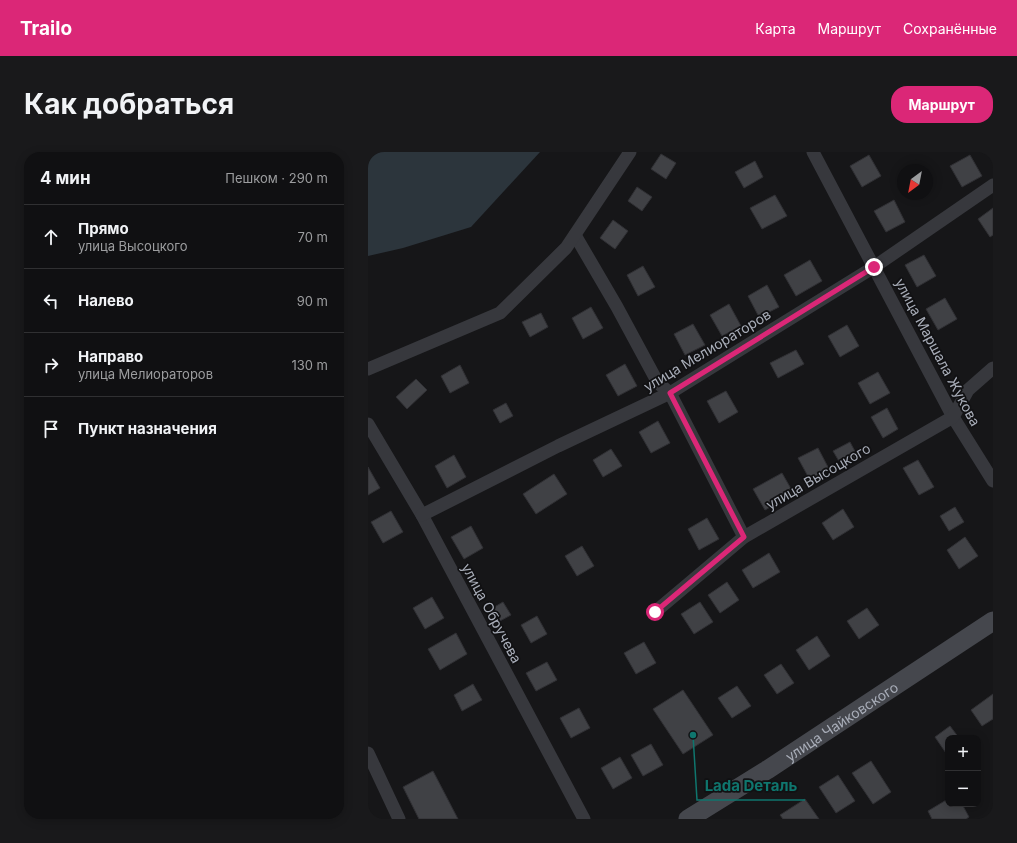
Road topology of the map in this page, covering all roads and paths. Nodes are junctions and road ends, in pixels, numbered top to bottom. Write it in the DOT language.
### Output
graph roads {
  1 [pos="630,152"];
  2 [pos="813,152"];
  3 [pos="993,185"];
  4 [pos="575,235"];
  5 [pos="874,267"];
  6 [pos="993,368"];
  7 [pos="368,369"];
  8 [pos="670,393"];
  9 [pos="953,417"];
  10 [pos="368,424"];
  11 [pos="993,481"];
  12 [pos="422,515"];
  13 [pos="744,537"];
  14 [pos="655,612"];
  15 [pos="993,620"];
  16 [pos="368,753"];
  17 [pos="399,819"];
  18 [pos="584,819"];
  19 [pos="688,819"];
  1 -- 4 [label="street"];
  2 -- 5 [label="street, улица Маршала Жукова"];
  3 -- 5 [label="street, улица Мелиораторов"];
  4 -- 7 [label="street"];
  4 -- 8 [label="street"];
  5 -- 8 [label="street, улица Мелиораторов"];
  5 -- 9 [label="street, улица Маршала Жукова"];
  6 -- 9 [label="street"];
  8 -- 12 [label="street, улица Мелиораторов"];
  8 -- 13 [label="street"];
  9 -- 11 [label="street, улица Маршала Жукова"];
  9 -- 13 [label="street, улица Высоцкого"];
  10 -- 12 [label="street, улица Обручева"];
  12 -- 18 [label="street, улица Обручева"];
  13 -- 14 [label="street, улица Высоцкого"];
  15 -- 19 [label="main road, улица Чайковского"];
  16 -- 17 [label="street"];
}
